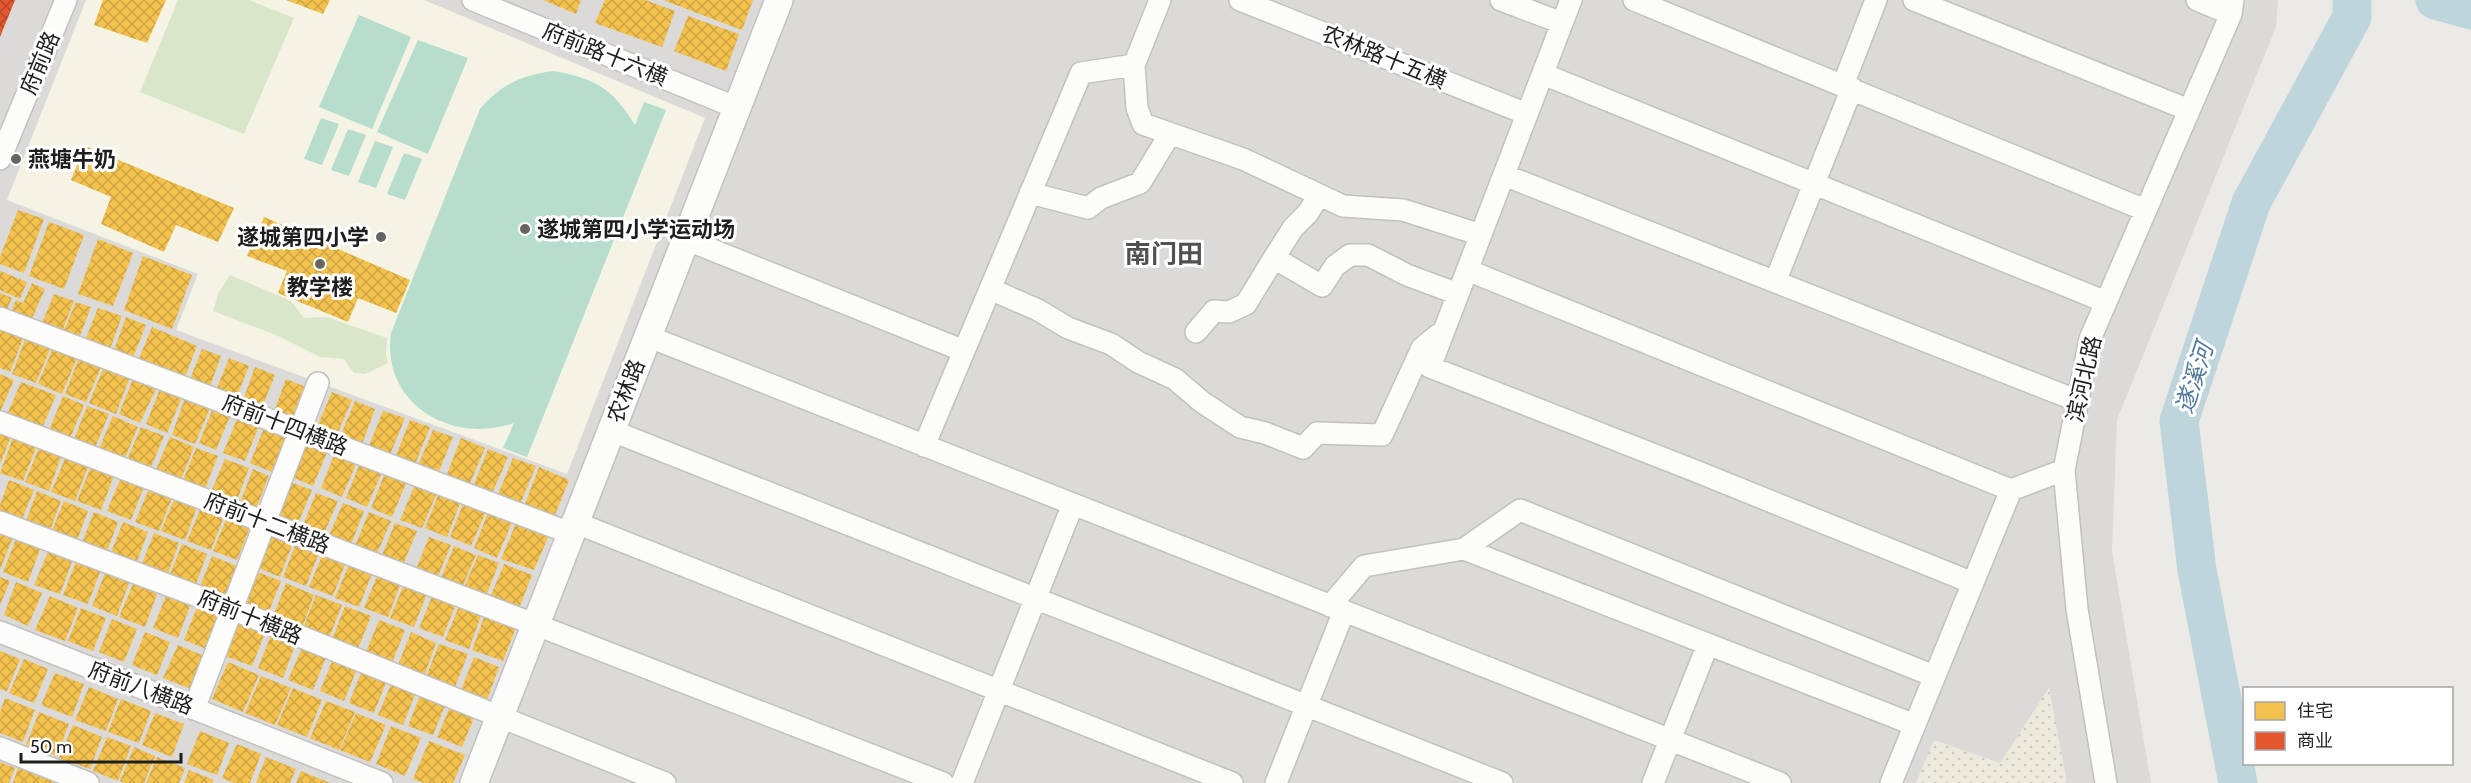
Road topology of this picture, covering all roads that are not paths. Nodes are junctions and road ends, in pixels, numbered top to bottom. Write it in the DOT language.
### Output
graph roads {
  1 [pos="66,0"];
  2 [pos="473,0"];
  3 [pos="779,0"];
  4 [pos="1160,0"];
  5 [pos="1240,0"];
  6 [pos="1501,0"];
  7 [pos="1571,0"];
  8 [pos="1634,0"];
  9 [pos="1876,0"];
  10 [pos="1914,0"];
  11 [pos="2197,0"];
  12 [pos="2232,7"];
  13 [pos="1562,23"];
  14 [pos="1134,65"];
  15 [pos="1543,74"];
  16 [pos="1848,87"];
  17 [pos="737,108"];
  18 [pos="2189,110"];
  19 [pos="1527,114"];
  20 [pos="1170,134"];
  21 [pos="0,159"];
  22 [pos="1504,175"];
  23 [pos="1815,184"];
  24 [pos="1030,193"];
  25 [pos="1319,195"];
  26 [pos="2145,210"];
  27 [pos="1481,234"];
  28 [pos="686,239"];
  29 [pos="1274,258"];
  30 [pos="1467,270"];
  31 [pos="1775,282"];
  32 [pos="990,289"];
  33 [pos="1458,294"];
  34 [pos="2106,302"];
  35 [pos="0,318"];
  36 [pos="1445,329"];
  37 [pos="1196,332"];
  38 [pos="647,336"];
  39 [pos="964,351"];
  40 [pos="318,382"];
  41 [pos="2078,401"];
  42 [pos="0,422"];
  43 [pos="610,430"];
  44 [pos="300,431"];
  45 [pos="924,446"];
  46 [pos="2064,470"];
  47 [pos="2011,490"];
  48 [pos="1073,504"];
  49 [pos="0,522"];
  50 [pos="265,522"];
  51 [pos="572,527"];
  52 [pos="1464,549"];
  53 [pos="1973,583"];
  54 [pos="1035,598"];
  55 [pos="1337,608"];
  56 [pos="232,609"];
  57 [pos="534,624"];
  58 [pos="0,632"];
  59 [pos="1708,644"];
  60 [pos="1934,676"];
  61 [pos="999,690"];
  62 [pos="1307,705"];
  63 [pos="194,709"];
  64 [pos="498,717"];
  65 [pos="1915,725"];
  66 [pos="1670,740"];
  67 [pos="0,748"];
  68 [pos="88,783"];
  69 [pos="382,783"];
  70 [pos="474,783"];
  71 [pos="665,783"];
  72 [pos="943,783"];
  73 [pos="962,783"];
  74 [pos="1232,783"];
  75 [pos="1276,783"];
  76 [pos="1503,783"];
  77 [pos="1653,783"];
  78 [pos="1780,783"];
  79 [pos="1891,783"];
  80 [pos="2106,783"];
  1 -- 21 [label="street, 府前路"];
  2 -- 17 [label="street, 府前路十六横"];
  3 -- 17 [label="street, 农林路"];
  4 -- 14 [label="street"];
  5 -- 19 [label="street, 农林路十五横"];
  6 -- 13 [label="street"];
  7 -- 13 [label="street"];
  8 -- 16 [label="street"];
  9 -- 16 [label="street"];
  10 -- 18 [label="street"];
  11 -- 12 [label="street"];
  12 -- 18 [label="street, 滨河北路"];
  13 -- 15 [label="street"];
  14 -- 20 [label="street"];
  14 -- 24 [label="street"];
  15 -- 19 [label="street"];
  15 -- 23 [label="street"];
  16 -- 23 [label="street"];
  16 -- 26 [label="street"];
  17 -- 28 [label="street, 农林路"];
  18 -- 26 [label="street, 滨河北路"];
  19 -- 22 [label="street"];
  20 -- 24 [label="street"];
  20 -- 25 [label="street"];
  22 -- 27 [label="street"];
  22 -- 31 [label="street"];
  23 -- 31 [label="street"];
  23 -- 34 [label="street"];
  24 -- 32 [label="street"];
  25 -- 27 [label="street"];
  25 -- 29 [label="street"];
  26 -- 34 [label="street, 滨河北路"];
  27 -- 30 [label="street"];
  28 -- 38 [label="street, 农林路"];
  28 -- 39 [label="street"];
  29 -- 33 [label="street"];
  29 -- 37 [label="street"];
  30 -- 33 [label="street"];
  30 -- 47 [label="street"];
  31 -- 41 [label="street"];
  32 -- 36 [label="street"];
  32 -- 39 [label="street"];
  33 -- 36 [label="street"];
  34 -- 41 [label="street, 滨河北路"];
  35 -- 44 [label="street, 府前十四横路"];
  36 -- 53 [label="street"];
  38 -- 43 [label="street, 农林路"];
  38 -- 45 [label="street"];
  39 -- 45 [label="street"];
  40 -- 44 [label="street"];
  41 -- 46 [label="street, 滨河北路"];
  42 -- 50 [label="street, 府前十二横路"];
  43 -- 51 [label="street, 农林路"];
  43 -- 54 [label="street"];
  44 -- 50 [label="street"];
  44 -- 51 [label="street, 府前十四横路"];
  45 -- 48 [label="street"];
  46 -- 47 [label="street"];
  46 -- 80 [label="street, 滨河北路"];
  47 -- 53 [label="street"];
  48 -- 54 [label="street"];
  48 -- 55 [label="street"];
  49 -- 56 [label="street, 府前十横路"];
  50 -- 56 [label="street"];
  50 -- 57 [label="street, 府前十二横路"];
  51 -- 57 [label="street, 农林路"];
  51 -- 61 [label="street, 府前十四横路"];
  52 -- 55 [label="street"];
  52 -- 59 [label="street"];
  52 -- 60 [label="street"];
  53 -- 60 [label="street"];
  54 -- 61 [label="street"];
  54 -- 62 [label="street"];
  55 -- 62 [label="street"];
  55 -- 66 [label="street"];
  56 -- 63 [label="street"];
  56 -- 64 [label="street, 府前十横路"];
  57 -- 64 [label="street, 农林路"];
  57 -- 72 [label="street, 府前十二横路"];
  58 -- 63 [label="street, 府前八横路"];
  59 -- 65 [label="street"];
  59 -- 66 [label="street"];
  60 -- 65 [label="street"];
  61 -- 73 [label="street"];
  61 -- 74 [label="street, 府前十四横路"];
  62 -- 75 [label="street"];
  62 -- 76 [label="street"];
  63 -- 69 [label="street, 府前八横路"];
  64 -- 70 [label="street, 农林路"];
  64 -- 71 [label="street, 府前十横路"];
  65 -- 79 [label="street"];
  66 -- 77 [label="street"];
  66 -- 78 [label="street"];
  67 -- 68 [label="street"];
}
